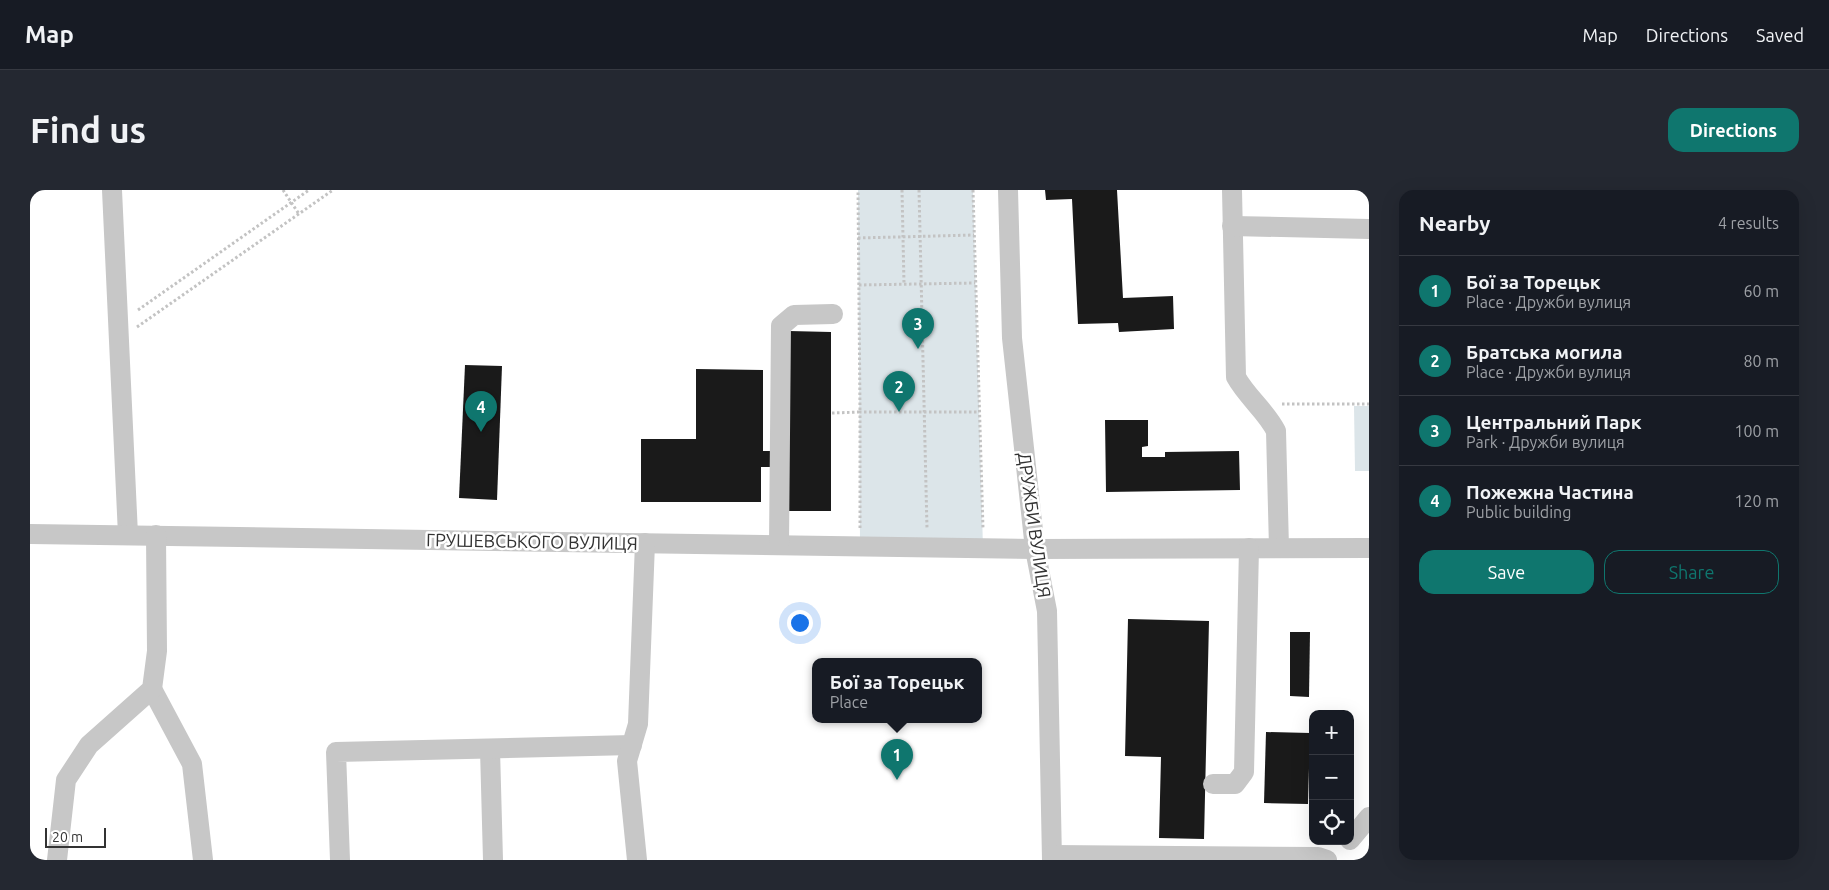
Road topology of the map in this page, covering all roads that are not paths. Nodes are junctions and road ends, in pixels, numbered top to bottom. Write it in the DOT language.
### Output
graph roads {
  1 [pos="112,190"];
  2 [pos="1008,190"];
  3 [pos="1232,190"];
  4 [pos="1232,226"];
  5 [pos="1369,229"];
  6 [pos="833,314"];
  7 [pos="30,534"];
  8 [pos="128,535"];
  9 [pos="156,535"];
  10 [pos="644,543"];
  11 [pos="779,545"];
  12 [pos="1249,548"];
  13 [pos="1279,548"];
  14 [pos="1369,548"];
  15 [pos="1034,549"];
  16 [pos="152,689"];
  17 [pos="632,745"];
  18 [pos="490,748"];
  19 [pos="1214,784"];
  20 [pos="1369,817"];
  21 [pos="1354,836"];
  22 [pos="1347,845"];
  23 [pos="1052,858"];
  24 [pos="1173,858"];
  25 [pos="57,860"];
  26 [pos="203,860"];
  27 [pos="340,860"];
  28 [pos="493,860"];
  29 [pos="636,860"];
  30 [pos="1326,860"];
  31 [pos="1337,860"];
  1 -- 8 [label="street"];
  2 -- 15 [label="street, ДРУЖБИ ВУЛИЦЯ"];
  3 -- 4 [label="street"];
  4 -- 5 [label="street"];
  4 -- 13 [label="street"];
  6 -- 11 [label="street"];
  7 -- 8 [label="street, ГРУШЕВСЬКОГО ВУЛИЦЯ"];
  8 -- 9 [label="street, ГРУШЕВСЬКОГО ВУЛИЦЯ"];
  9 -- 10 [label="street, ГРУШЕВСЬКОГО ВУЛИЦЯ"];
  9 -- 16 [label="street"];
  10 -- 11 [label="street, ГРУШЕВСЬКОГО ВУЛИЦЯ"];
  10 -- 17 [label="street"];
  11 -- 15 [label="street, ГРУШЕВСЬКОГО ВУЛИЦЯ"];
  12 -- 13 [label="street, ГРУШЕВСЬКОГО ВУЛИЦЯ"];
  12 -- 15 [label="street, ГРУШЕВСЬКОГО ВУЛИЦЯ"];
  12 -- 19 [label="street"];
  13 -- 14 [label="street, ГРУШЕВСЬКОГО ВУЛИЦЯ"];
  15 -- 23 [label="street, ДРУЖБИ ВУЛИЦЯ"];
  16 -- 25 [label="street"];
  16 -- 26 [label="street"];
  17 -- 18 [label="street"];
  17 -- 29 [label="street"];
  18 -- 27 [label="street"];
  18 -- 28 [label="street"];
  20 -- 21 [label="street"];
  22 -- 31 [label="street"];
  23 -- 24 [label="street"];
  24 -- 30 [label="street"];
}
